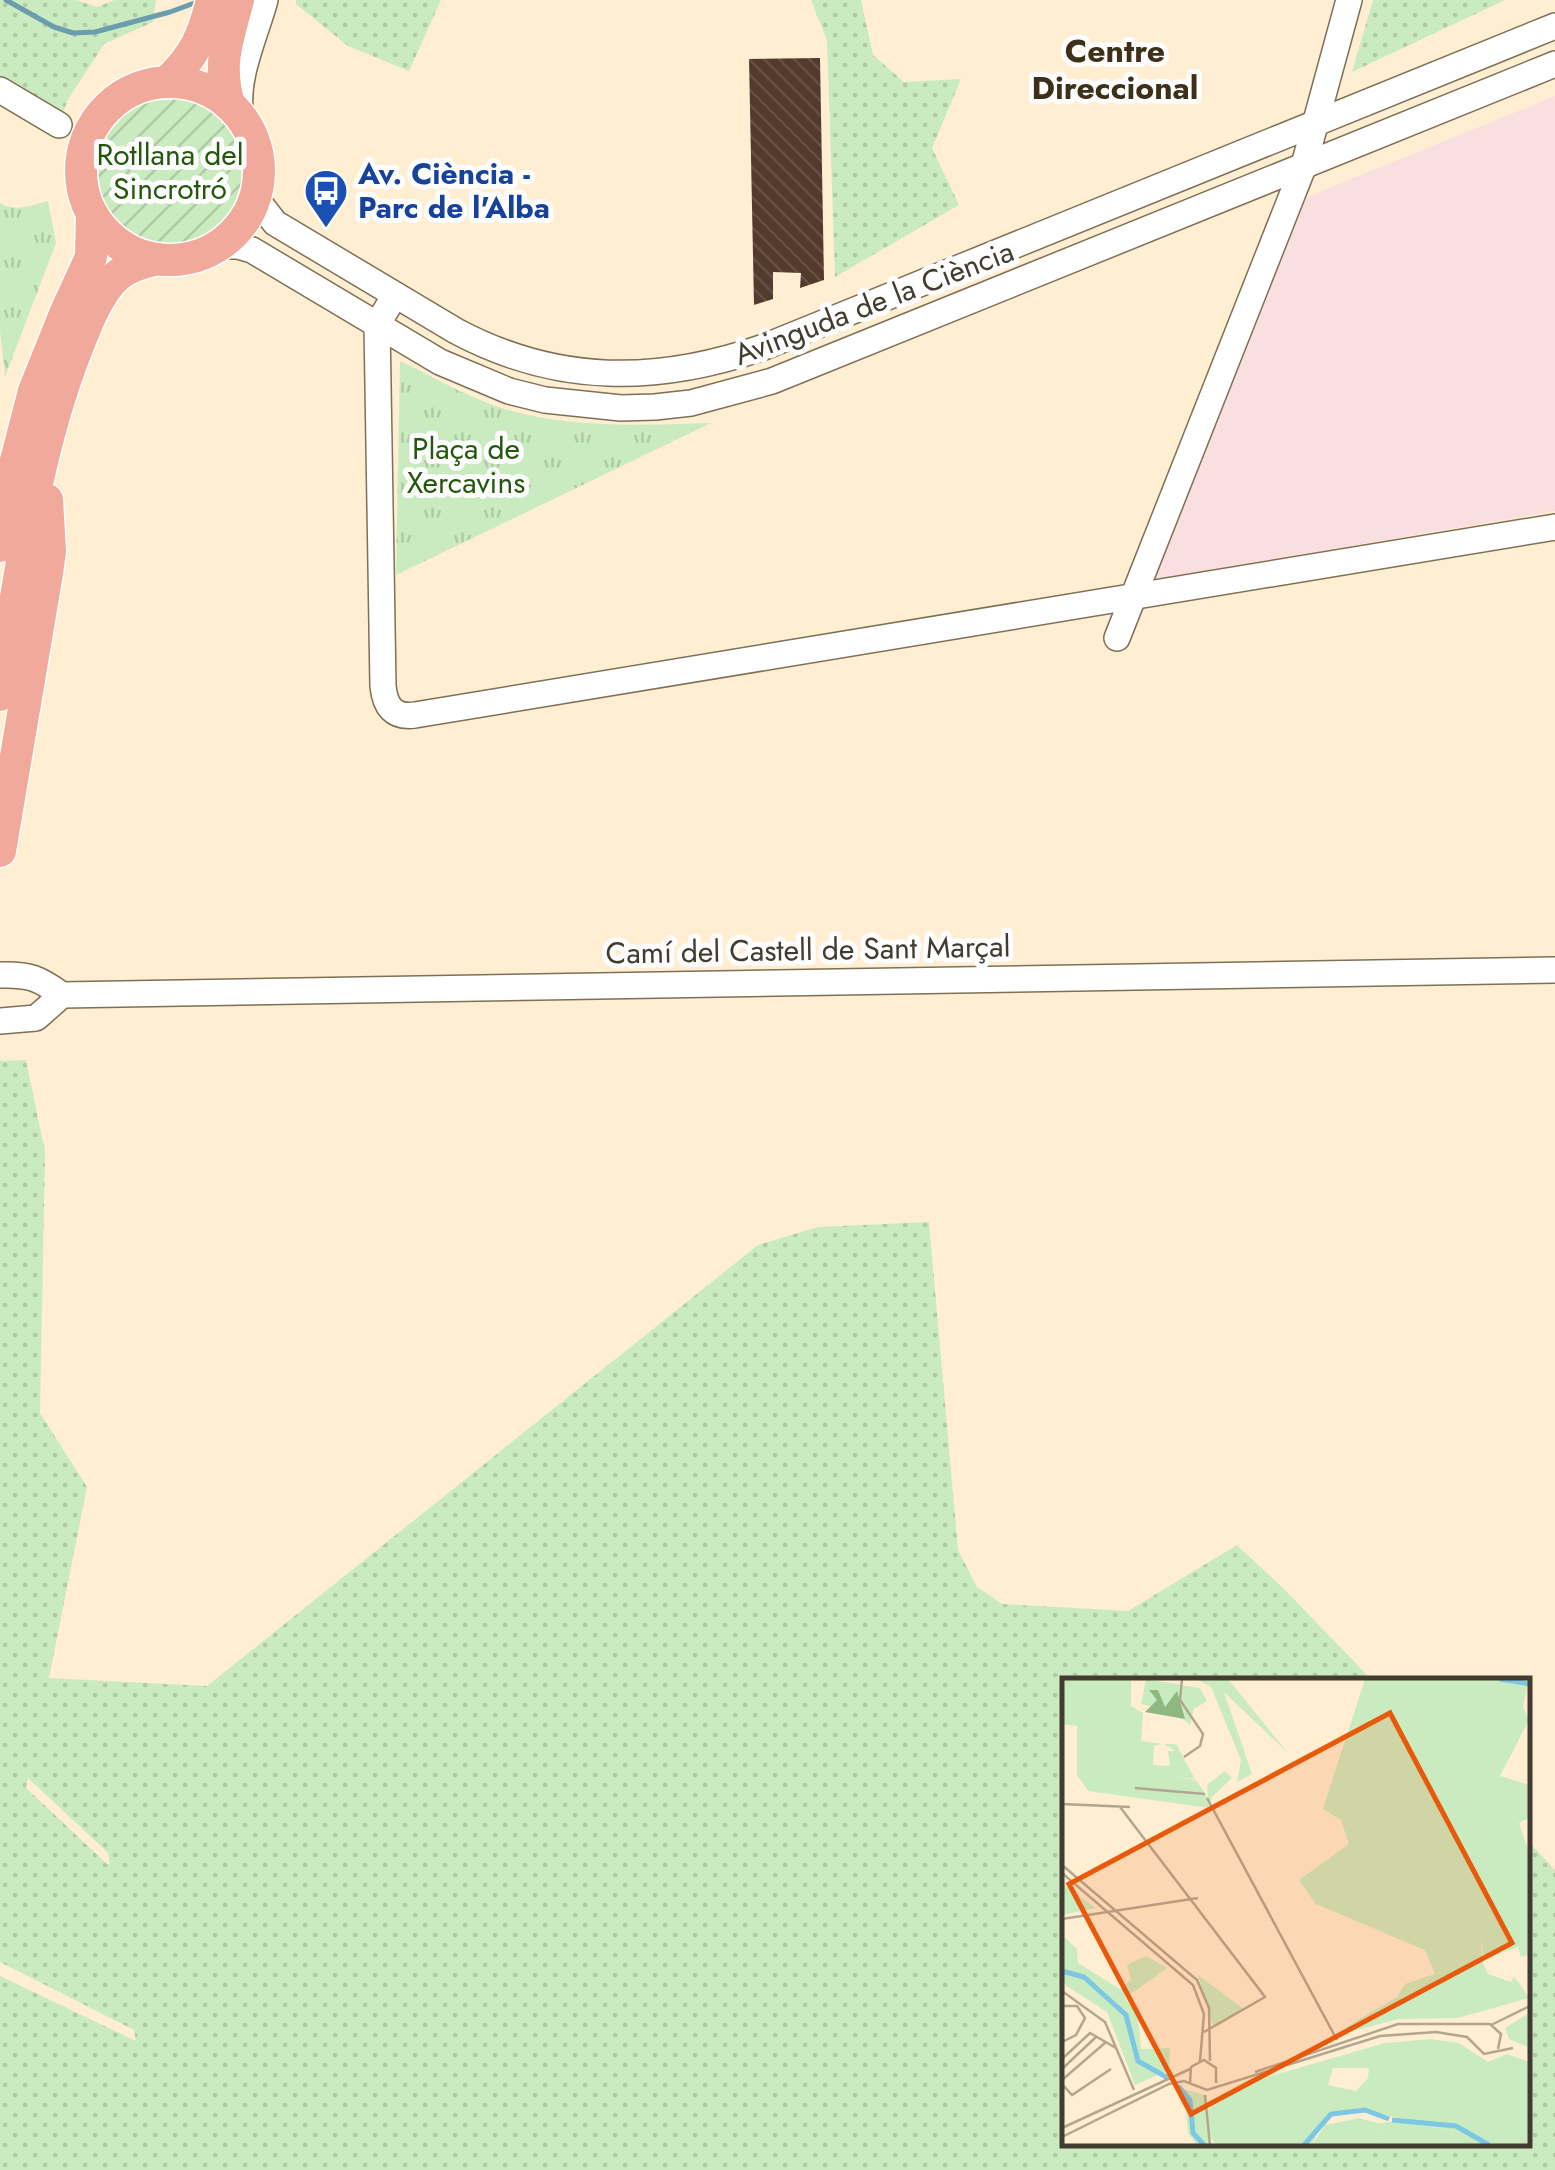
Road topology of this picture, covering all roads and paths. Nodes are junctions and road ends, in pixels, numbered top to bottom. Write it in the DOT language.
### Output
graph roads {
  1 [pos="1349,0"];
  2 [pos="232,3"];
  3 [pos="1555,26"];
  4 [pos="1555,64"];
  5 [pos="167,82"];
  6 [pos="0,90"];
  7 [pos="235,110"];
  8 [pos="99,118"];
  9 [pos="1315,123"];
  10 [pos="60,125"];
  11 [pos="82,156"];
  12 [pos="1304,166"];
  13 [pos="255,197"];
  14 [pos="92,214"];
  15 [pos="217,246"];
  16 [pos="158,260"];
  17 [pos="395,294"];
  18 [pos="377,324"];
  19 [pos="42,456"];
  20 [pos="1555,527"];
  21 [pos="0,546"];
  22 [pos="1133,597"];
  23 [pos="1117,638"];
  24 [pos="0,695"];
  25 [pos="0,851"];
  26 [pos="1555,970"];
  27 [pos="0,975"];
  28 [pos="62,995"];
  29 [pos="0,1021"];
  1 -- 9 [label="street"];
  2 -- 5 [label="main road"];
  2 -- 7 [label="main road"];
  3 -- 9 [label="street, Avinguda de la Ciència"];
  4 -- 12 [label="street, Avinguda de la Ciència"];
  5 -- 7 [label="main road"];
  5 -- 8 [label="main road"];
  6 -- 10 [label="street"];
  7 -- 13 [label="main road"];
  8 -- 10 [label="main road"];
  8 -- 11 [label="main road"];
  9 -- 12 [label="street"];
  9 -- 17 [label="street, Avinguda de la Ciència"];
  10 -- 11 [label="main road"];
  11 -- 14 [label="main road"];
  12 -- 18 [label="street, Avinguda de la Ciència"];
  12 -- 22 [label="street"];
  13 -- 15 [label="main road"];
  13 -- 17 [label="street, Avinguda de la Ciència"];
  14 -- 16 [label="main road"];
  14 -- 21 [label="main road"];
  15 -- 16 [label="main road"];
  15 -- 18 [label="street, Avinguda de la Ciència"];
  16 -- 19 [label="main road"];
  17 -- 18 [label="street"];
  18 -- 22 [label="street"];
  19 -- 24 [label="main road"];
  19 -- 25 [label="main road"];
  20 -- 22 [label="street"];
  22 -- 23 [label="street"];
  26 -- 28 [label="street, Camí del Castell de Sant Marçal"];
  27 -- 28 [label="street, Camí del Castell de Sant Marçal"];
  28 -- 29 [label="street, Camí del Castell de Sant Marçal"];
}
